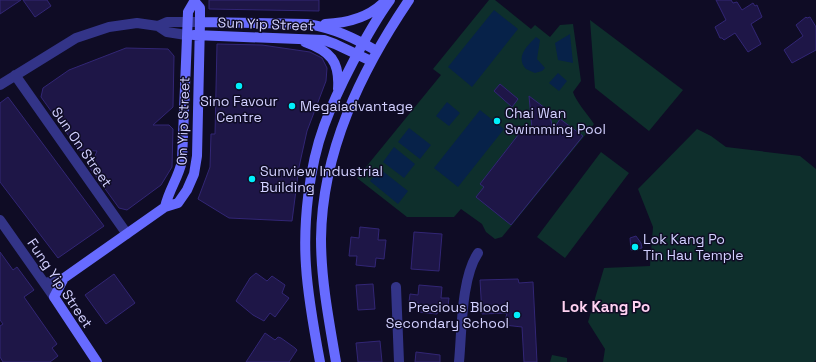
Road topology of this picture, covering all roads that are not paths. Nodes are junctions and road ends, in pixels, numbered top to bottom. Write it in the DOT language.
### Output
graph roads {
  1 [pos="387,0"];
  2 [pos="390,0"];
  3 [pos="409,0"];
  4 [pos="195,1"];
  5 [pos="187,21"];
  6 [pos="200,22"];
  7 [pos="307,24"];
  8 [pos="158,26"];
  9 [pos="186,35"];
  10 [pos="200,36"];
  11 [pos="297,39"];
  12 [pos="363,43"];
  13 [pos="377,51"];
  14 [pos="357,54"];
  15 [pos="371,61"];
  16 [pos="15,75"];
  17 [pos="0,85"];
  18 [pos="338,93"];
  19 [pos="165,207"];
  20 [pos="0,220"];
  21 [pos="127,234"];
  22 [pos="478,252"];
  23 [pos="64,278"];
  24 [pos="45,283"];
  25 [pos="396,287"];
  26 [pos="54,297"];
  27 [pos="97,362"];
  28 [pos="320,362"];
  29 [pos="336,362"];
  30 [pos="399,362"];
  31 [pos="459,362"];
  1 -- 7 [label="main road"];
  2 -- 12 [label="main road"];
  3 -- 13 [label="main road"];
  4 -- 5 [label="main road, On Yip Street"];
  4 -- 6 [label="main road, On Yip Street"];
  5 -- 6 [label="street, Sun Yip Street"];
  5 -- 8 [label="street, Sun Yip Street"];
  5 -- 9 [label="main road, On Yip Street"];
  6 -- 7 [label="main road, Sun Yip Street"];
  6 -- 10 [label="main road, On Yip Street"];
  7 -- 12 [label="main road, Sun Yip Street"];
  8 -- 9 [label="street, Sun Yip Street"];
  8 -- 16 [label="street, Sun Yip Street"];
  9 -- 10 [label="main road, Sun Yip Street"];
  9 -- 19 [label="main road, On Yip Street"];
  10 -- 11 [label="main road, Sun Yip Street"];
  10 -- 19 [label="main road, On Yip Street"];
  11 -- 14 [label="main road, Sun Yip Street"];
  11 -- 18 [label="main road"];
  12 -- 13 [label="main road, Sun Yip Street"];
  12 -- 14 [label="main road"];
  13 -- 15 [label="main road"];
  14 -- 15 [label="main road, Sun Yip Street"];
  14 -- 18 [label="main road"];
  15 -- 29 [label="main road"];
  16 -- 17 [label="street, Sun Yip Street"];
  16 -- 21 [label="street, Sun On Street"];
  18 -- 28 [label="main road"];
  19 -- 21 [label="main road, On Yip Street"];
  20 -- 24 [label="street, Fung Yip Street"];
  21 -- 23 [label="main road, On Yip Street"];
  22 -- 31 [label="street"];
  23 -- 24 [label="street, On Yip Street"];
  23 -- 26 [label="main road, On Yip Street"];
  24 -- 26 [label="street, Fung Yip Street"];
  25 -- 30 [label="street"];
  26 -- 27 [label="main road, Fung Yip Street"];
}
